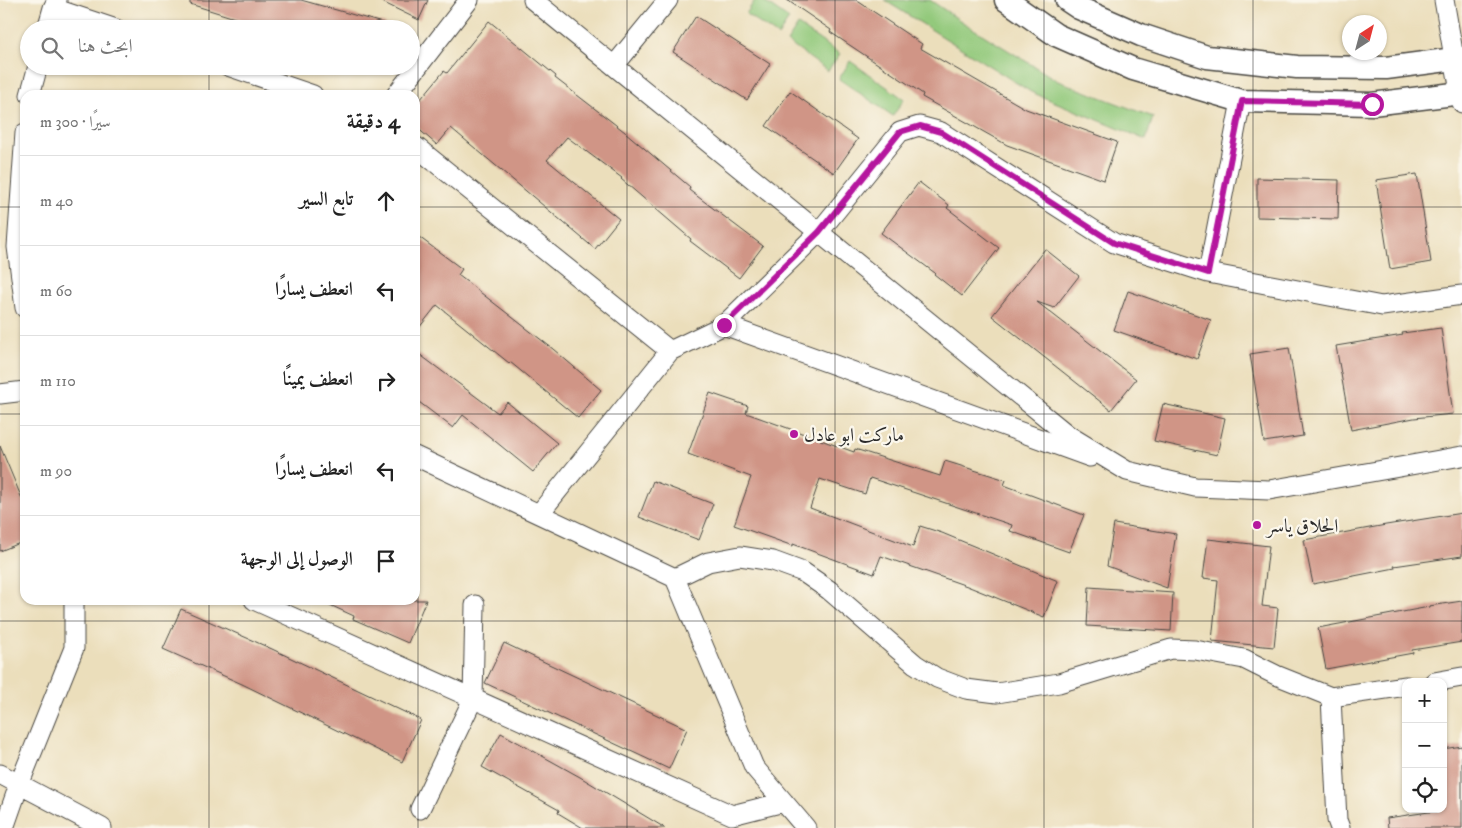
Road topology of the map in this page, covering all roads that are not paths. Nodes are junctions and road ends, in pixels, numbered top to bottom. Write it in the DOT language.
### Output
graph roads {
  1 [pos="469,0"];
  2 [pos="533,0"];
  3 [pos="668,0"];
  4 [pos="1006,0"];
  5 [pos="1067,0"];
  6 [pos="1444,0"];
  7 [pos="55,4"];
  8 [pos="50,20"];
  9 [pos="94,20"];
  10 [pos="1458,59"];
  11 [pos="420,64"];
  12 [pos="614,66"];
  13 [pos="36,75"];
  14 [pos="254,75"];
  15 [pos="411,75"];
  16 [pos="31,90"];
  17 [pos="298,90"];
  18 [pos="400,90"];
  19 [pos="1461,96"];
  20 [pos="1242,101"];
  21 [pos="420,150"];
  22 [pos="20,204"];
  23 [pos="819,232"];
  24 [pos="20,270"];
  25 [pos="1208,273"];
  26 [pos="1462,295"];
  27 [pos="724,325"];
  28 [pos="670,352"];
  29 [pos="20,392"];
  30 [pos="0,394"];
  31 [pos="1462,456"];
  32 [pos="420,458"];
  33 [pos="1127,471"];
  34 [pos="539,514"];
  35 [pos="675,578"];
  36 [pos="74,605"];
  37 [pos="265,605"];
  38 [pos="475,606"];
  39 [pos="1462,677"];
  40 [pos="1447,680"];
  41 [pos="1402,687"];
  42 [pos="1331,697"];
  43 [pos="473,699"];
  44 [pos="0,774"];
  45 [pos="19,785"];
  46 [pos="784,802"];
  47 [pos="420,809"];
  48 [pos="4,828"];
  49 [pos="102,828"];
  50 [pos="806,828"];
  51 [pos="1340,828"];
  1 -- 11 [label="street"];
  2 -- 12 [label="street"];
  3 -- 12 [label="street"];
  4 -- 20 [label="street"];
  5 -- 10 [label="street"];
  6 -- 10 [label="street"];
  7 -- 8 [label="street"];
  7 -- 9 [label="street"];
  10 -- 19 [label="street"];
  12 -- 23 [label="street"];
  13 -- 16 [label="street"];
  14 -- 17 [label="street"];
  15 -- 18 [label="street"];
  19 -- 20 [label="street"];
  20 -- 25 [label="street"];
  21 -- 28 [label="street"];
  22 -- 24 [label="street"];
  23 -- 25 [label="street"];
  23 -- 27 [label="street"];
  23 -- 33 [label="street"];
  25 -- 26 [label="street"];
  27 -- 28 [label="street"];
  27 -- 33 [label="street"];
  28 -- 34 [label="street"];
  29 -- 30 [label="street"];
  31 -- 33 [label="street"];
  32 -- 34 [label="street"];
  34 -- 35 [label="street"];
  35 -- 42 [label="street"];
  35 -- 46 [label="street"];
  36 -- 45 [label="street"];
  37 -- 43 [label="street"];
  38 -- 43 [label="street"];
  39 -- 40 [label="street"];
  41 -- 42 [label="street"];
  42 -- 51 [label="street"];
  43 -- 46 [label="street"];
  43 -- 47 [label="street"];
  44 -- 45 [label="street"];
  45 -- 48 [label="street"];
  45 -- 49 [label="street"];
  46 -- 50 [label="street"];
}
